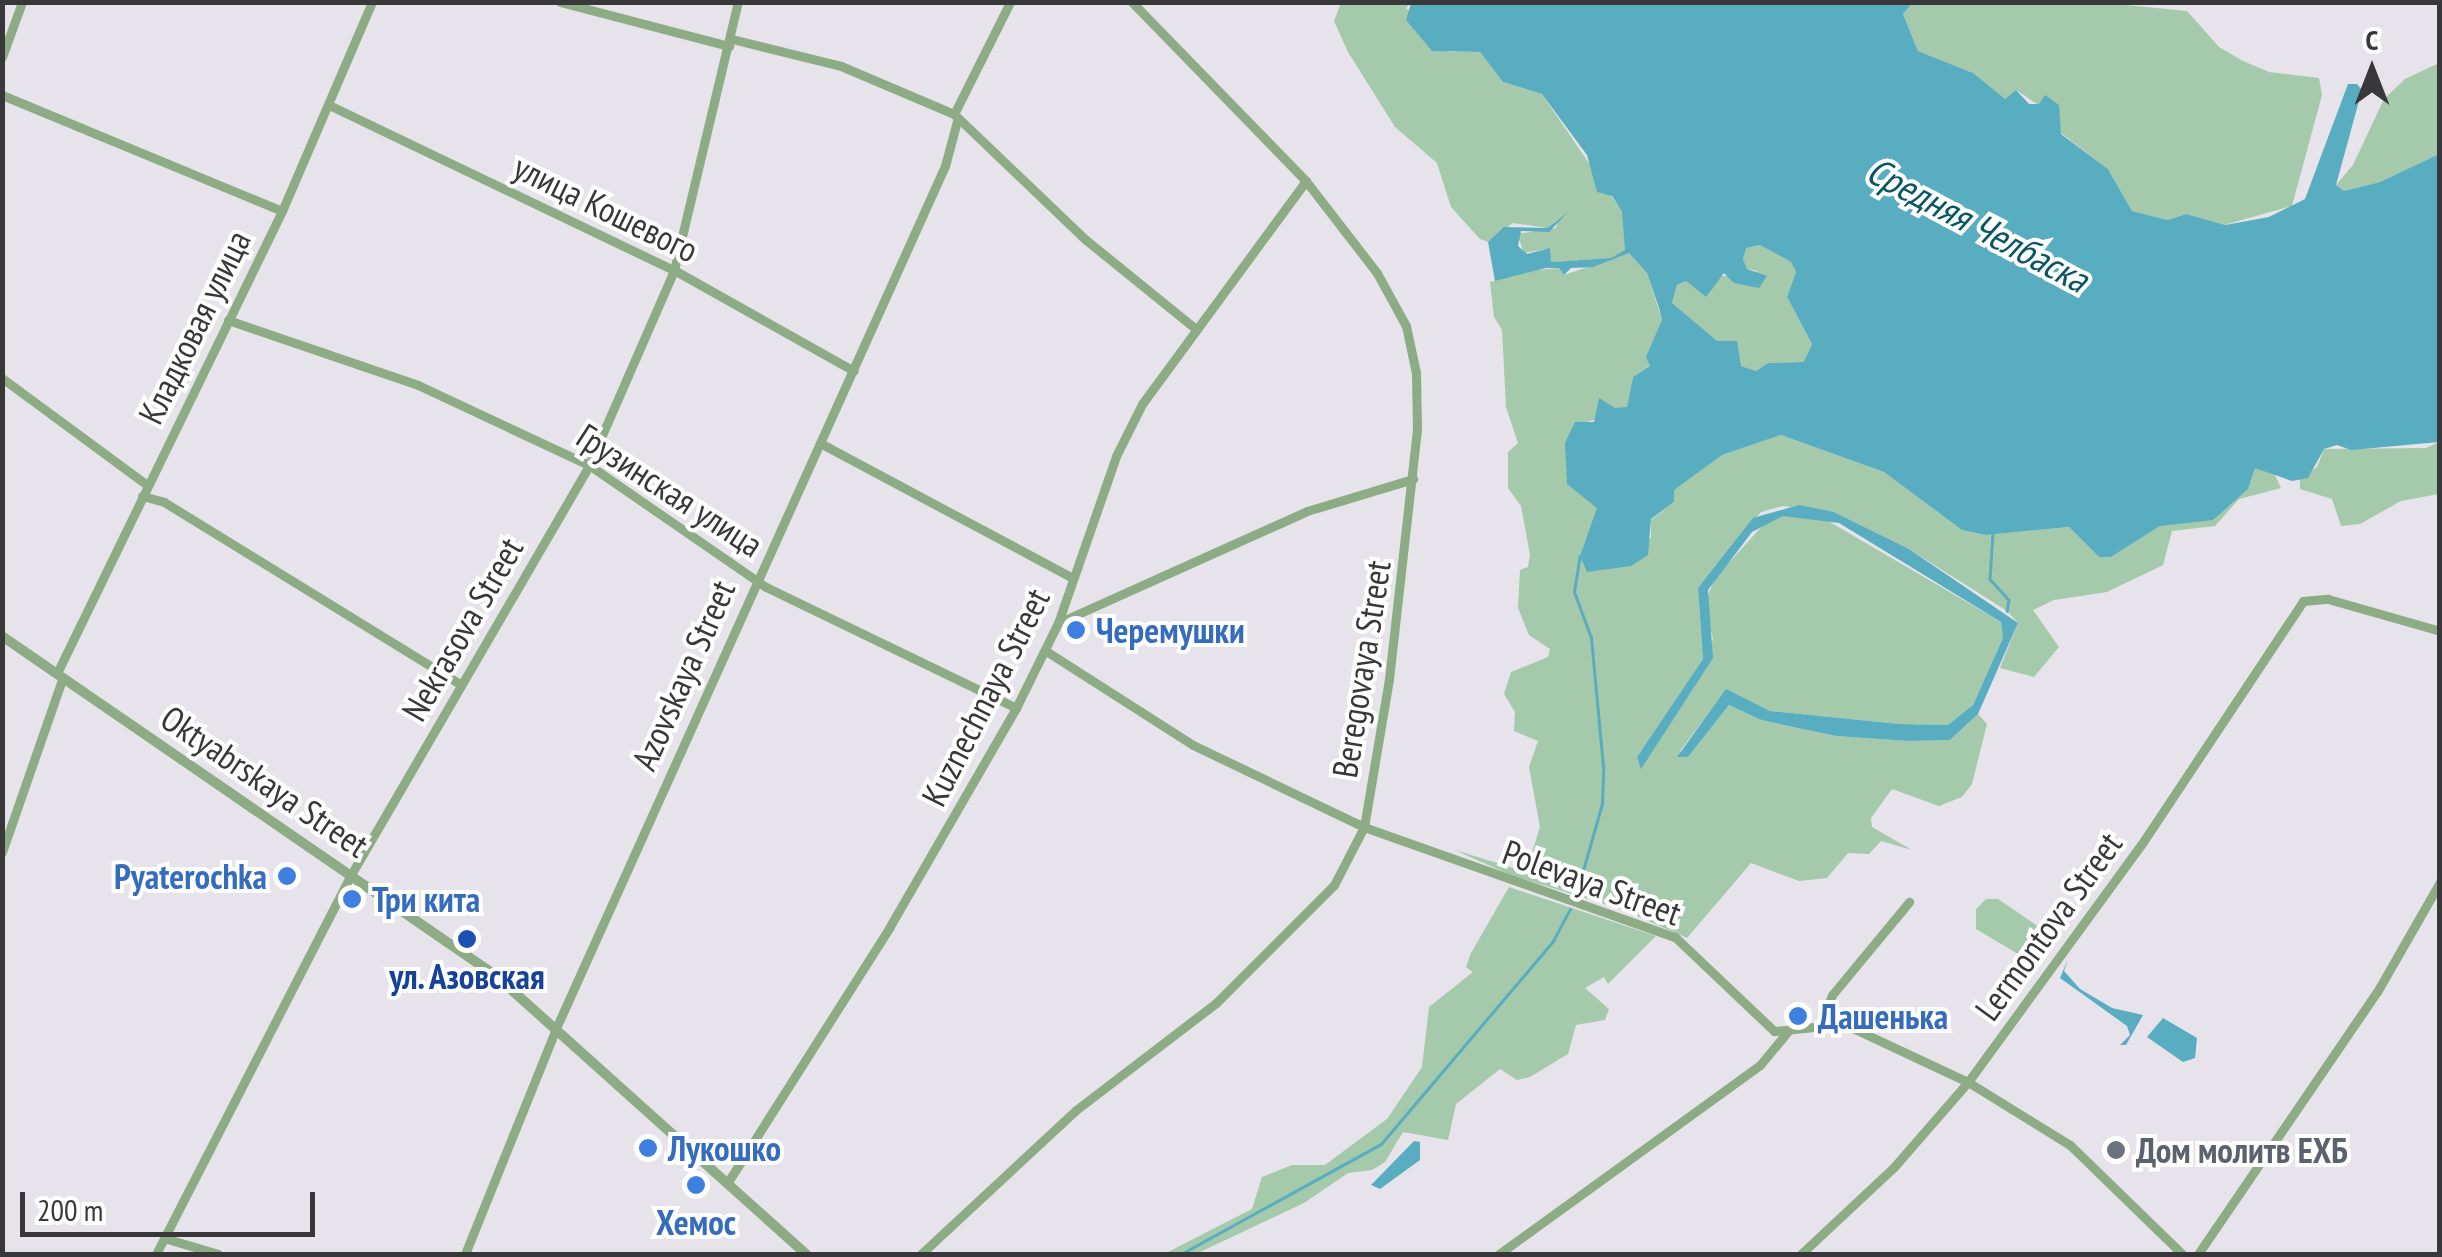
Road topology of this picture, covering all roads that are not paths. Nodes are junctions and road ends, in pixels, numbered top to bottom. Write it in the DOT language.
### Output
graph roads {
  1 [pos="22,2"];
  2 [pos="372,2"];
  3 [pos="560,2"];
  4 [pos="738,2"];
  5 [pos="1010,2"];
  6 [pos="1132,2"];
  7 [pos="731,43"];
  8 [pos="2,57"];
  9 [pos="2,94"];
  10 [pos="330,105"];
  11 [pos="955,117"];
  12 [pos="1306,181"];
  13 [pos="282,211"];
  14 [pos="674,270"];
  15 [pos="228,320"];
  16 [pos="1196,330"];
  17 [pos="854,371"];
  18 [pos="2,378"];
  19 [pos="820,443"];
  20 [pos="590,465"];
  21 [pos="1412,479"];
  22 [pos="147,485"];
  23 [pos="142,496"];
  24 [pos="756,578"];
  25 [pos="1074,578"];
  26 [pos="1058,623"];
  27 [pos="2440,631"];
  28 [pos="2,636"];
  29 [pos="1046,651"];
  30 [pos="60,675"];
  31 [pos="461,684"];
  32 [pos="1016,708"];
  33 [pos="1364,827"];
  34 [pos="2,852"];
  35 [pos="352,873"];
  36 [pos="2440,882"];
  37 [pos="1908,902"];
  38 [pos="1822,1021"];
  39 [pos="557,1026"];
  40 [pos="1789,1030"];
  41 [pos="1968,1082"];
  42 [pos="728,1182"];
  43 [pos="164,1238"];
  44 [pos="156,1254"];
  45 [pos="218,1254"];
  46 [pos="465,1254"];
  47 [pos="806,1254"];
  48 [pos="921,1254"];
  49 [pos="1499,1254"];
  50 [pos="1801,1254"];
  51 [pos="2182,1254"];
  52 [pos="2198,1254"];
  1 -- 8 [label="street"];
  2 -- 10 [label="street, Кладковая улица"];
  3 -- 7 [label="street"];
  4 -- 7 [label="street, Nekrasova Street"];
  5 -- 11 [label="street, Azovskaya Street"];
  6 -- 12 [label="street, Beregovaya Street"];
  7 -- 11 [label="street"];
  7 -- 14 [label="street, Nekrasova Street"];
  9 -- 13 [label="street"];
  10 -- 13 [label="street, Кладковая улица"];
  10 -- 14 [label="street, улица Кошевого"];
  11 -- 16 [label="street"];
  11 -- 17 [label="street, Azovskaya Street"];
  12 -- 16 [label="street, Kuznechnaya Street"];
  12 -- 21 [label="street, Beregovaya Street"];
  13 -- 15 [label="street, Кладковая улица"];
  14 -- 17 [label="street, улица Кошевого"];
  14 -- 20 [label="street, Nekrasova Street"];
  15 -- 20 [label="street, Грузинская улица"];
  15 -- 22 [label="street, Кладковая улица"];
  16 -- 25 [label="street, Kuznechnaya Street"];
  17 -- 19 [label="street, Azovskaya Street"];
  18 -- 22 [label="street"];
  19 -- 24 [label="street, Azovskaya Street"];
  19 -- 25 [label="street"];
  20 -- 24 [label="street, Грузинская улица"];
  20 -- 31 [label="street, Nekrasova Street"];
  21 -- 26 [label="street"];
  21 -- 33 [label="street, Beregovaya Street"];
  22 -- 23 [label="street, Кладковая улица"];
  23 -- 30 [label="street, Кладковая улица"];
  23 -- 31 [label="street"];
  24 -- 32 [label="street, Грузинская улица"];
  24 -- 39 [label="street, Azovskaya Street"];
  25 -- 26 [label="street, Kuznechnaya Street"];
  26 -- 29 [label="street, Kuznechnaya Street"];
  27 -- 41 [label="street, Lermontova Street"];
  28 -- 30 [label="street, Oktyabrskaya Street"];
  29 -- 32 [label="street, Kuznechnaya Street"];
  29 -- 33 [label="street, Polevaya Street"];
  30 -- 34 [label="street, Кладковая улица"];
  30 -- 35 [label="street, Oktyabrskaya Street"];
  31 -- 35 [label="street, Nekrasova Street"];
  32 -- 42 [label="street, Kuznechnaya Street"];
  33 -- 40 [label="street, Polevaya Street"];
  33 -- 48 [label="street, Beregovaya Street"];
  35 -- 39 [label="street, Oktyabrskaya Street"];
  35 -- 43 [label="street, Nekrasova Street"];
  36 -- 52 [label="street"];
  37 -- 38 [label="street"];
  38 -- 40 [label="street"];
  38 -- 41 [label="street"];
  39 -- 42 [label="street, Oktyabrskaya Street"];
  39 -- 46 [label="street, Azovskaya Street"];
  40 -- 49 [label="street"];
  41 -- 50 [label="street, Lermontova Street"];
  41 -- 51 [label="street"];
  42 -- 47 [label="street, Oktyabrskaya Street"];
  43 -- 44 [label="street, Nekrasova Street"];
  43 -- 45 [label="street"];
}
